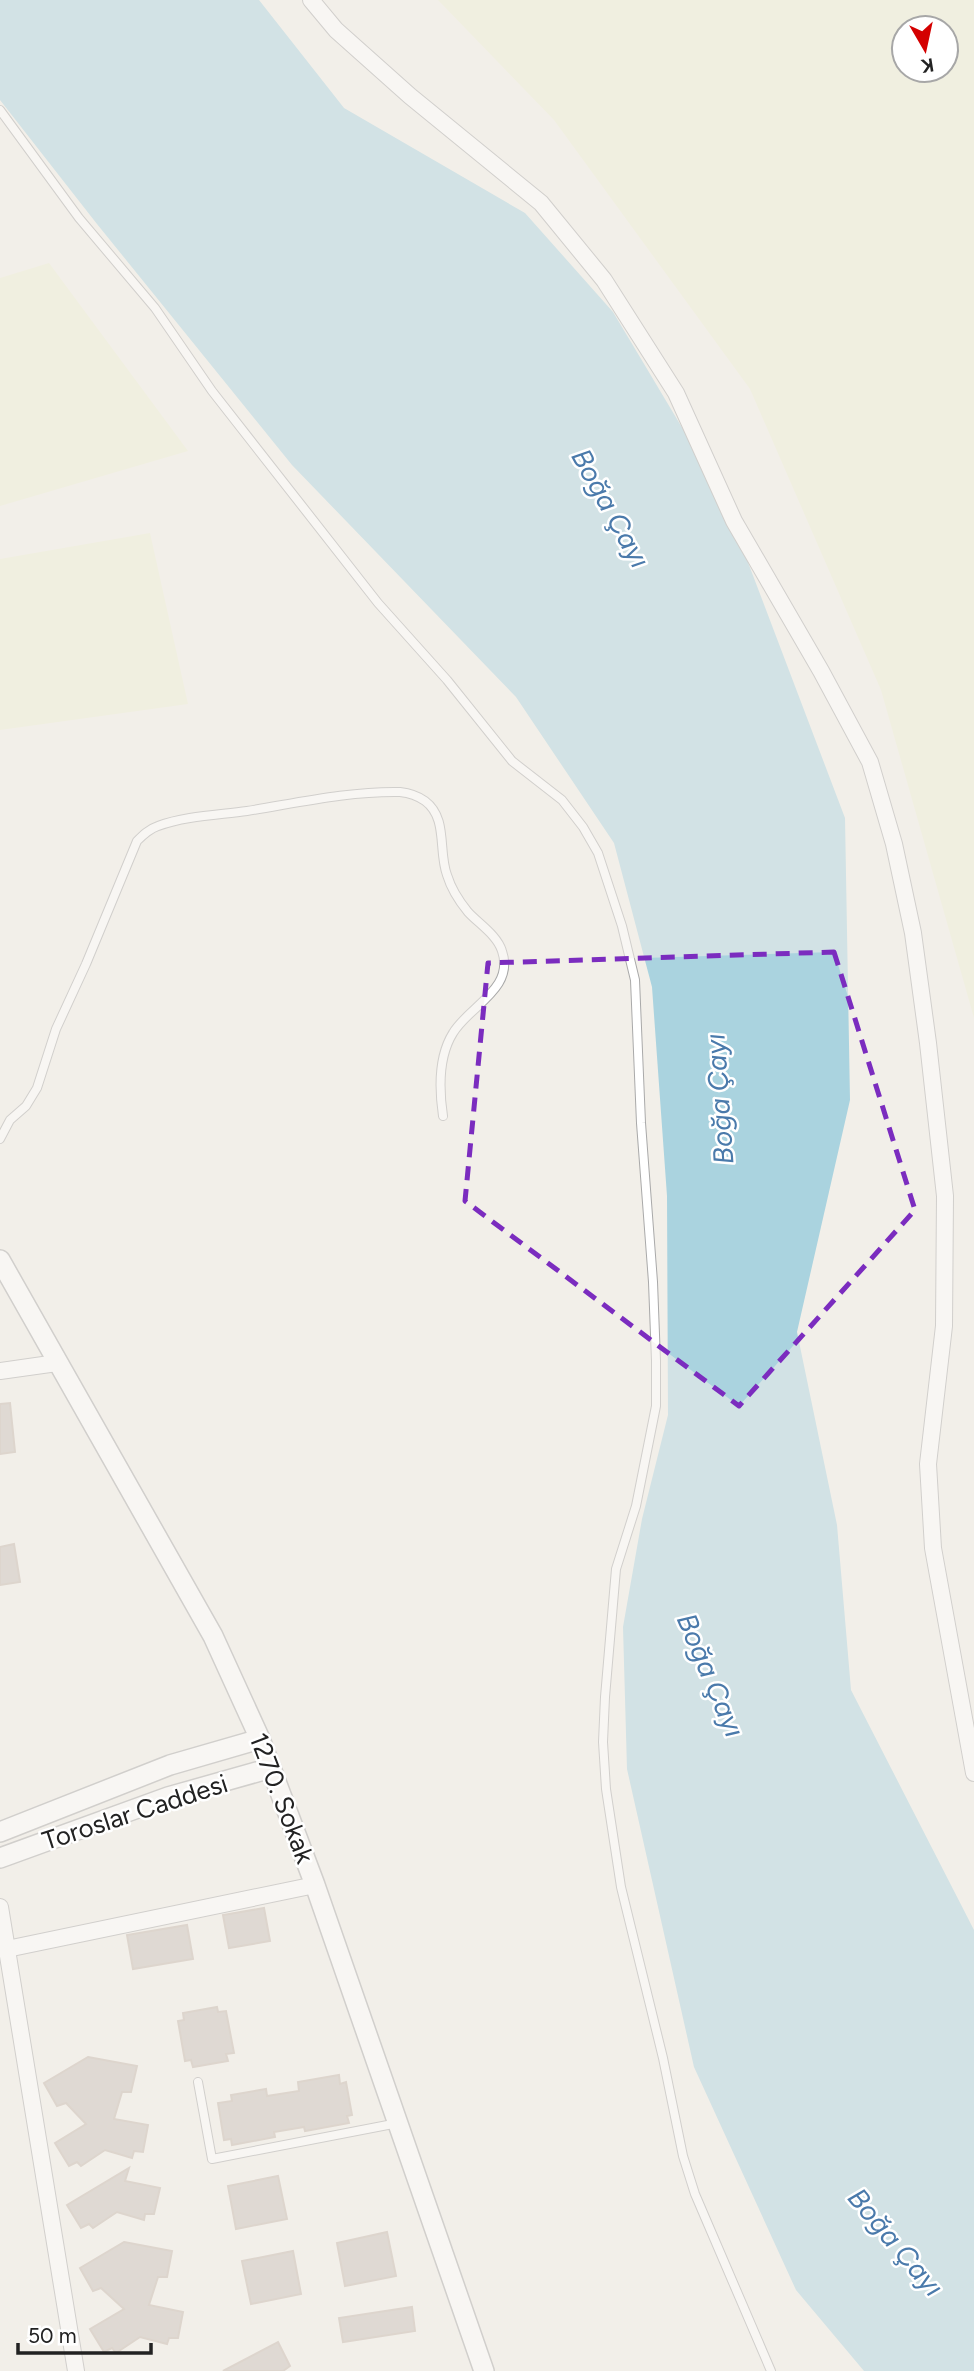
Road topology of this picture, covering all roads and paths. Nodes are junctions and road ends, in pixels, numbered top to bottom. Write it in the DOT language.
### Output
graph roads {
  1 [pos="311,0"];
  2 [pos="0,110"];
  3 [pos="443,1116"];
  4 [pos="0,1139"];
  5 [pos="0,1260"];
  6 [pos="57,1363"];
  7 [pos="0,1371"];
  8 [pos="260,1739"];
  9 [pos="271,1768"];
  10 [pos="974,1773"];
  11 [pos="0,1832"];
  12 [pos="0,1858"];
  13 [pos="315,1885"];
  14 [pos="0,1906"];
  15 [pos="7,1948"];
  16 [pos="198,2082"];
  17 [pos="398,2123"];
  18 [pos="76,2371"];
  19 [pos="484,2371"];
  20 [pos="771,2371"];
  1 -- 10 [label="street"];
  2 -- 20 [label="lane"];
  3 -- 4 [label="lane"];
  5 -- 6 [label="street, 1270. Sokak"];
  6 -- 7 [label="street"];
  6 -- 8 [label="street, 1270. Sokak"];
  8 -- 9 [label="street, 1270. Sokak"];
  8 -- 11 [label="street, Toroslar Caddesi"];
  9 -- 12 [label="street, Toroslar Caddesi"];
  9 -- 13 [label="street, 1270. Sokak"];
  13 -- 15 [label="street"];
  13 -- 17 [label="street, 1270. Sokak"];
  14 -- 15 [label="street"];
  15 -- 18 [label="street"];
  16 -- 17 [label="lane"];
  17 -- 19 [label="street, 1270. Sokak"];
}
